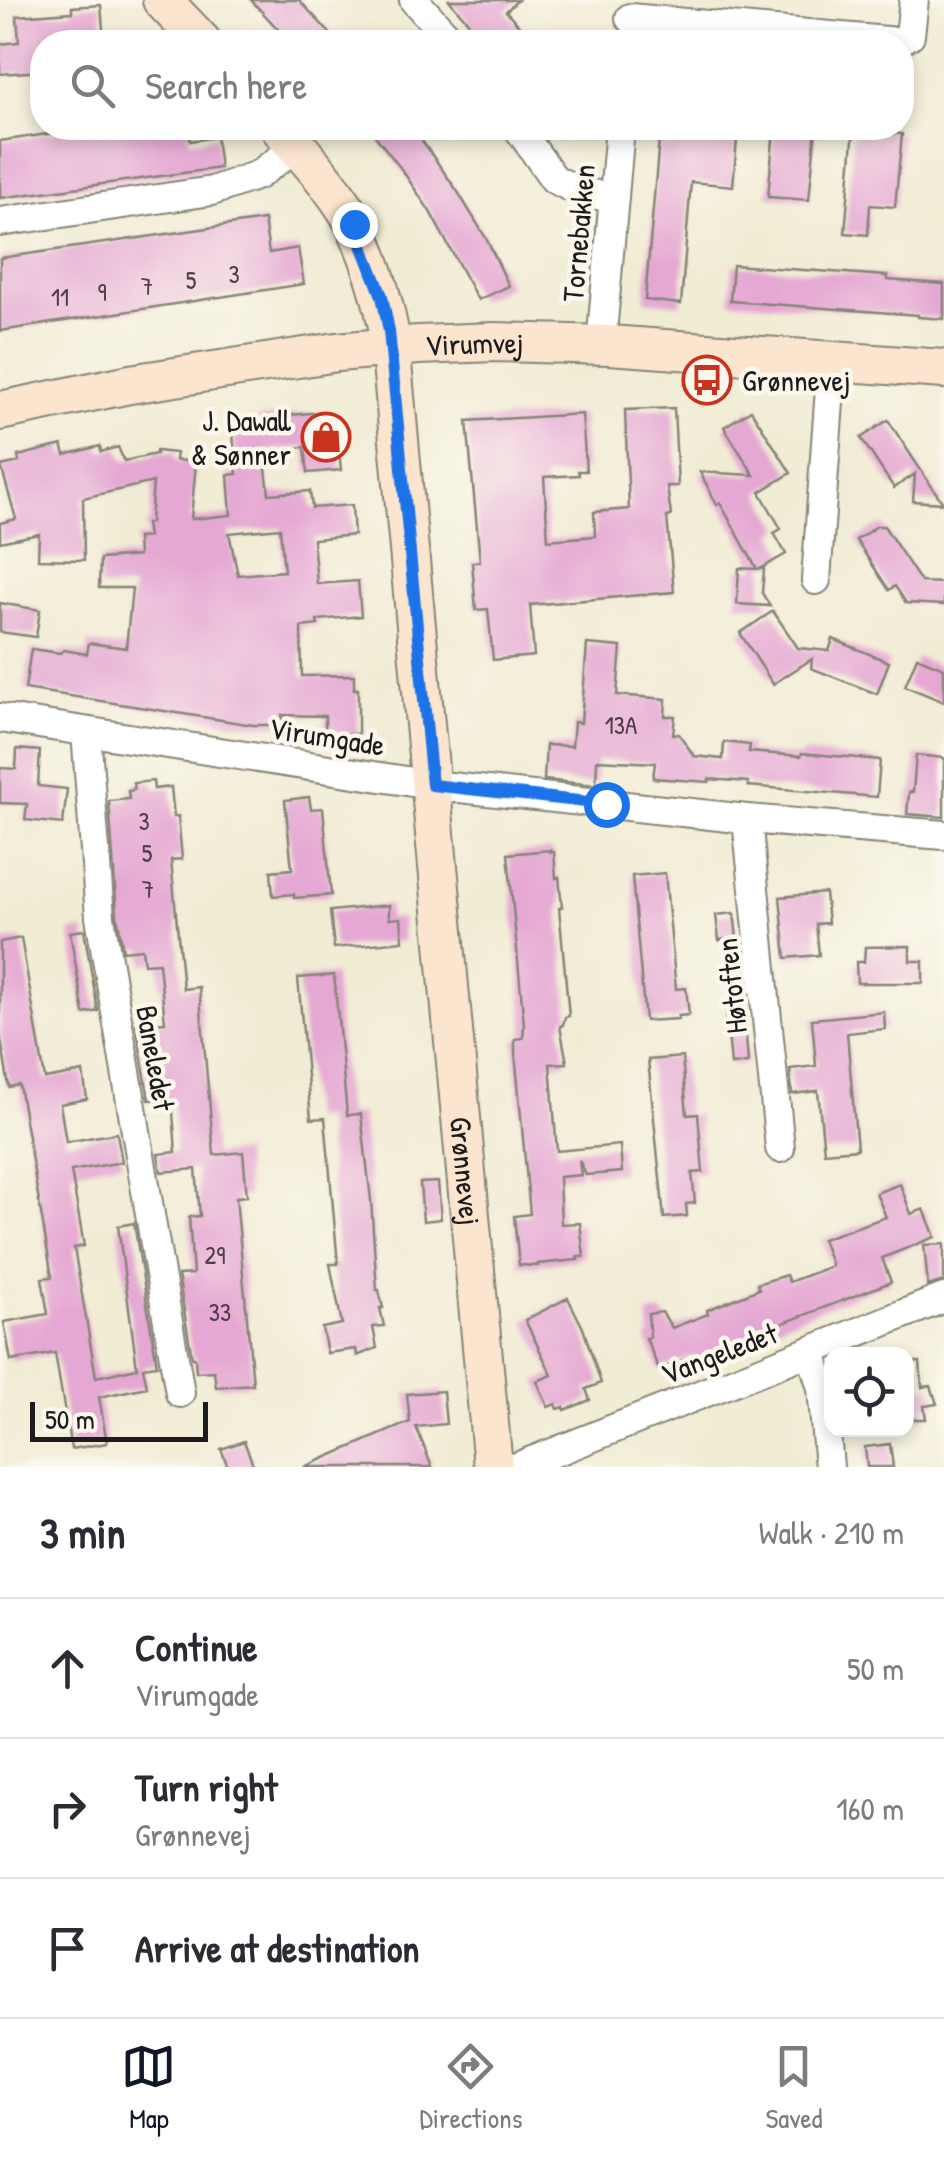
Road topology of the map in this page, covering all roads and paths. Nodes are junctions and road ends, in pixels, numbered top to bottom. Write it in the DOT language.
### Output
graph roads {
  1 [pos="162,0"];
  2 [pos="414,0"];
  3 [pos="914,0"];
  4 [pos="630,20"];
  5 [pos="191,30"];
  6 [pos="441,30"];
  7 [pos="752,30"];
  8 [pos="910,30"];
  9 [pos="285,140"];
  10 [pos="291,140"];
  11 [pos="526,140"];
  12 [pos="619,140"];
  13 [pos="614,198"];
  14 [pos="0,222"];
  15 [pos="601,345"];
  16 [pos="391,346"];
  17 [pos="832,360"];
  18 [pos="944,369"];
  19 [pos="0,411"];
  20 [pos="816,580"];
  21 [pos="0,718"];
  22 [pos="86,732"];
  23 [pos="432,785"];
  24 [pos="747,819"];
  25 [pos="944,835"];
  26 [pos="780,1148"];
  27 [pos="944,1298"];
  28 [pos="812,1352"];
  29 [pos="180,1393"];
  30 [pos="493,1467"];
  31 [pos="517,1467"];
  32 [pos="829,1467"];
  1 -- 5 [label="street"];
  2 -- 6 [label="street"];
  3 -- 8 [label="street"];
  4 -- 7 [label="street"];
  9 -- 14 [label="street"];
  10 -- 16 [label="street, Grønnevej"];
  11 -- 13 [label="street"];
  12 -- 13 [label="street, Tornebakken"];
  13 -- 15 [label="street, Tornebakken"];
  15 -- 16 [label="street, Virumvej"];
  15 -- 17 [label="street, Virumvej"];
  16 -- 19 [label="street, Virumvej"];
  16 -- 23 [label="street, Grønnevej"];
  17 -- 18 [label="street, Virumvej"];
  17 -- 20 [label="street"];
  21 -- 22 [label="street, Virumgade"];
  22 -- 23 [label="street, Virumgade"];
  22 -- 29 [label="street, Baneledet"];
  23 -- 24 [label="street, Virumgade"];
  23 -- 30 [label="street, Grønnevej"];
  24 -- 25 [label="street, Virumgade"];
  24 -- 26 [label="street, Høtoften"];
  27 -- 28 [label="street, Vangeledet"];
  28 -- 31 [label="street, Vangeledet"];
  28 -- 32 [label="street"];
}
